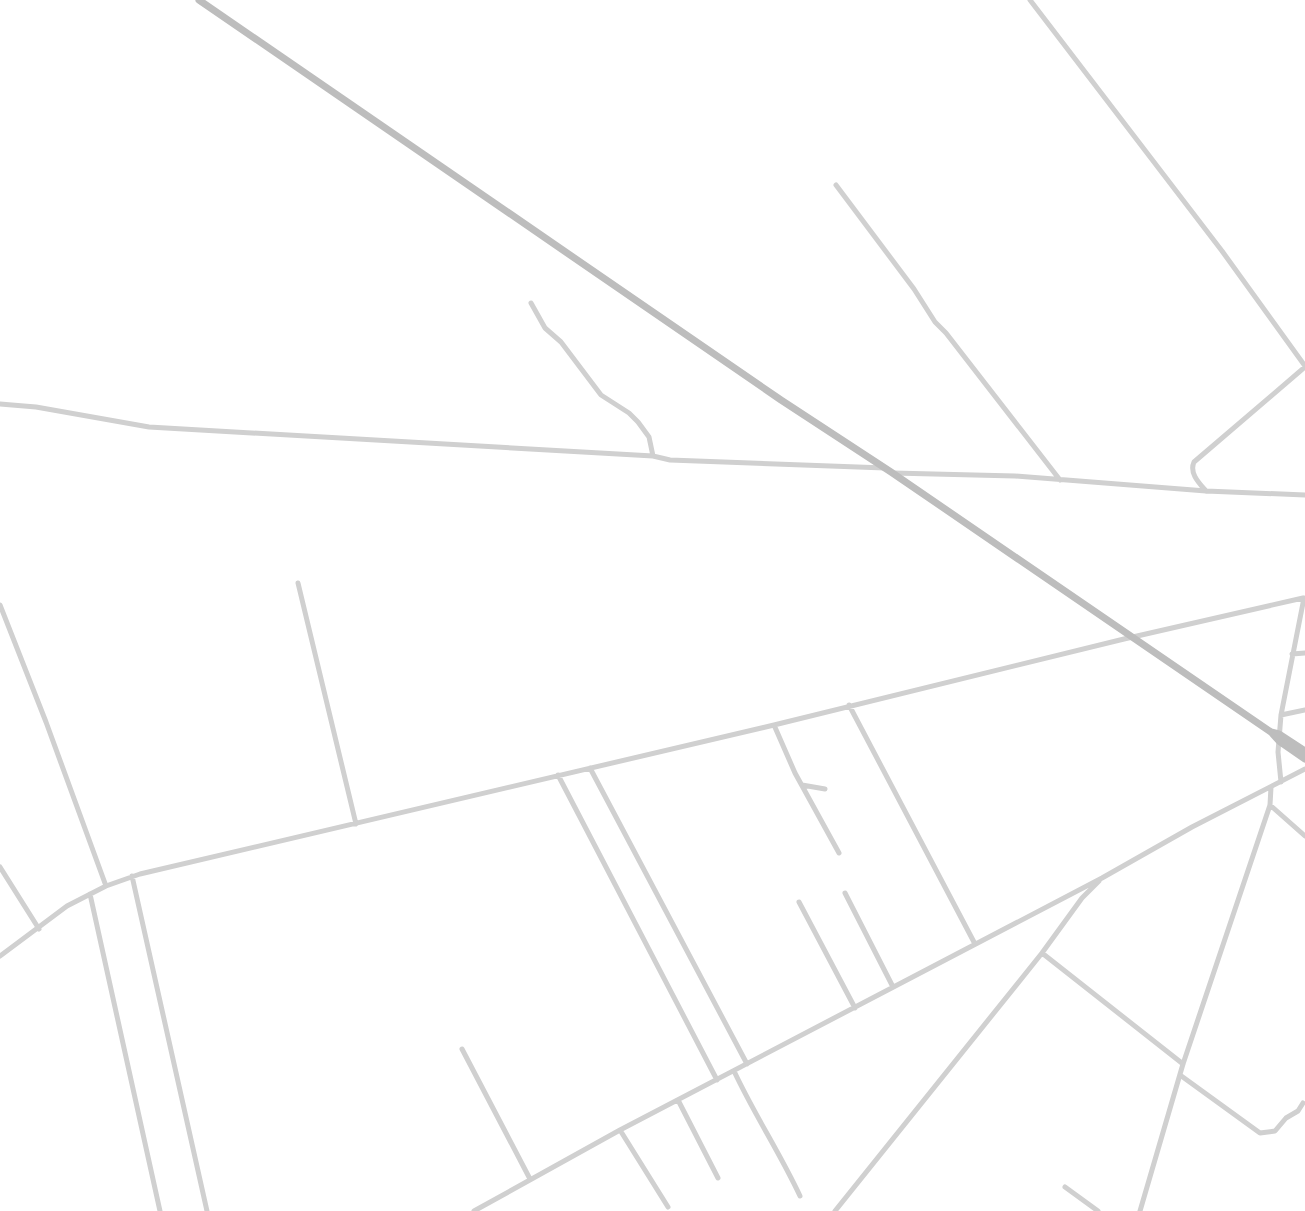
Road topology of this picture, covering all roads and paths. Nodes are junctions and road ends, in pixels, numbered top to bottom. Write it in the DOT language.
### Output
graph roads {
  1 [pos="199,0"];
  2 [pos="1030,0"];
  3 [pos="836,185"];
  4 [pos="531,303"];
  5 [pos="1305,367"];
  6 [pos="0,404"];
  7 [pos="653,456"];
  8 [pos="888,470"];
  9 [pos="1060,480"];
  10 [pos="1206,490"];
  11 [pos="1305,495"];
  12 [pos="298,583"];
  13 [pos="1304,598"];
  14 [pos="0,605"];
  15 [pos="1131,637"];
  16 [pos="1305,653"];
  17 [pos="1292,654"];
  18 [pos="849,705"];
  19 [pos="1305,710"];
  20 [pos="1281,715"];
  21 [pos="774,725"];
  22 [pos="1279,737"];
  23 [pos="1305,752"];
  24 [pos="1305,759"];
  25 [pos="590,768"];
  26 [pos="1305,769"];
  27 [pos="558,775"];
  28 [pos="1281,782"];
  29 [pos="802,785"];
  30 [pos="1272,787"];
  31 [pos="825,789"];
  32 [pos="1270,805"];
  33 [pos="356,824"];
  34 [pos="1305,836"];
  35 [pos="839,853"];
  36 [pos="0,867"];
  37 [pos="132,876"];
  38 [pos="1102,878"];
  39 [pos="105,886"];
  40 [pos="845,893"];
  41 [pos="90,894"];
  42 [pos="798,902"];
  43 [pos="39,929"];
  44 [pos="975,944"];
  45 [pos="1042,953"];
  46 [pos="0,956"];
  47 [pos="893,987"];
  48 [pos="855,1008"];
  49 [pos="462,1049"];
  50 [pos="747,1064"];
  51 [pos="1183,1064"];
  52 [pos="734,1071"];
  53 [pos="1180,1075"];
  54 [pos="717,1080"];
  55 [pos="678,1100"];
  56 [pos="1303,1103"];
  57 [pos="620,1130"];
  58 [pos="718,1178"];
  59 [pos="530,1179"];
  60 [pos="1065,1187"];
  61 [pos="800,1196"];
  62 [pos="668,1207"];
  63 [pos="160,1211"];
  64 [pos="207,1211"];
  65 [pos="474,1211"];
  66 [pos="835,1211"];
  67 [pos="1098,1211"];
  68 [pos="1140,1211"];
  1 -- 8 [label="main road"];
  2 -- 5 [label="street"];
  3 -- 9 [label="street"];
  4 -- 7 [label="street"];
  5 -- 10 [label="street"];
  6 -- 7 [label="street"];
  7 -- 8 [label="street"];
  8 -- 9 [label="street"];
  8 -- 15 [label="main road"];
  9 -- 10 [label="street"];
  10 -- 11 [label="street"];
  12 -- 33 [label="street"];
  13 -- 15 [label="street"];
  13 -- 17 [label="street"];
  14 -- 39 [label="street"];
  15 -- 18 [label="street"];
  15 -- 22 [label="main road"];
  16 -- 17 [label="street"];
  17 -- 20 [label="street"];
  18 -- 21 [label="street"];
  18 -- 44 [label="street"];
  19 -- 20 [label="street"];
  20 -- 22 [label="street"];
  21 -- 25 [label="street"];
  21 -- 29 [label="street"];
  22 -- 23 [label="main road"];
  22 -- 24 [label="main road"];
  22 -- 28 [label="street"];
  25 -- 27 [label="street"];
  25 -- 50 [label="street"];
  26 -- 28 [label="street"];
  27 -- 33 [label="street"];
  27 -- 54 [label="street"];
  28 -- 30 [label="street"];
  29 -- 31 [label="street"];
  29 -- 35 [label="street"];
  30 -- 32 [label="street"];
  30 -- 38 [label="street"];
  32 -- 34 [label="street"];
  32 -- 51 [label="street"];
  33 -- 37 [label="street"];
  36 -- 43 [label="street"];
  37 -- 39 [label="street"];
  37 -- 64 [label="street"];
  38 -- 44 [label="street"];
  38 -- 45 [label="street"];
  39 -- 41 [label="street"];
  40 -- 47 [label="street"];
  41 -- 43 [label="street"];
  41 -- 63 [label="street"];
  42 -- 48 [label="street"];
  43 -- 46 [label="street"];
  44 -- 47 [label="street"];
  45 -- 51 [label="street"];
  45 -- 66 [label="street"];
  47 -- 48 [label="street"];
  48 -- 50 [label="street"];
  49 -- 59 [label="street"];
  50 -- 52 [label="street"];
  51 -- 53 [label="street"];
  52 -- 54 [label="street"];
  52 -- 61 [label="street"];
  53 -- 56 [label="street"];
  53 -- 68 [label="street"];
  54 -- 55 [label="street"];
  55 -- 57 [label="street"];
  55 -- 58 [label="street"];
  57 -- 59 [label="street"];
  57 -- 62 [label="street"];
  59 -- 65 [label="street"];
  60 -- 67 [label="street"];
}
